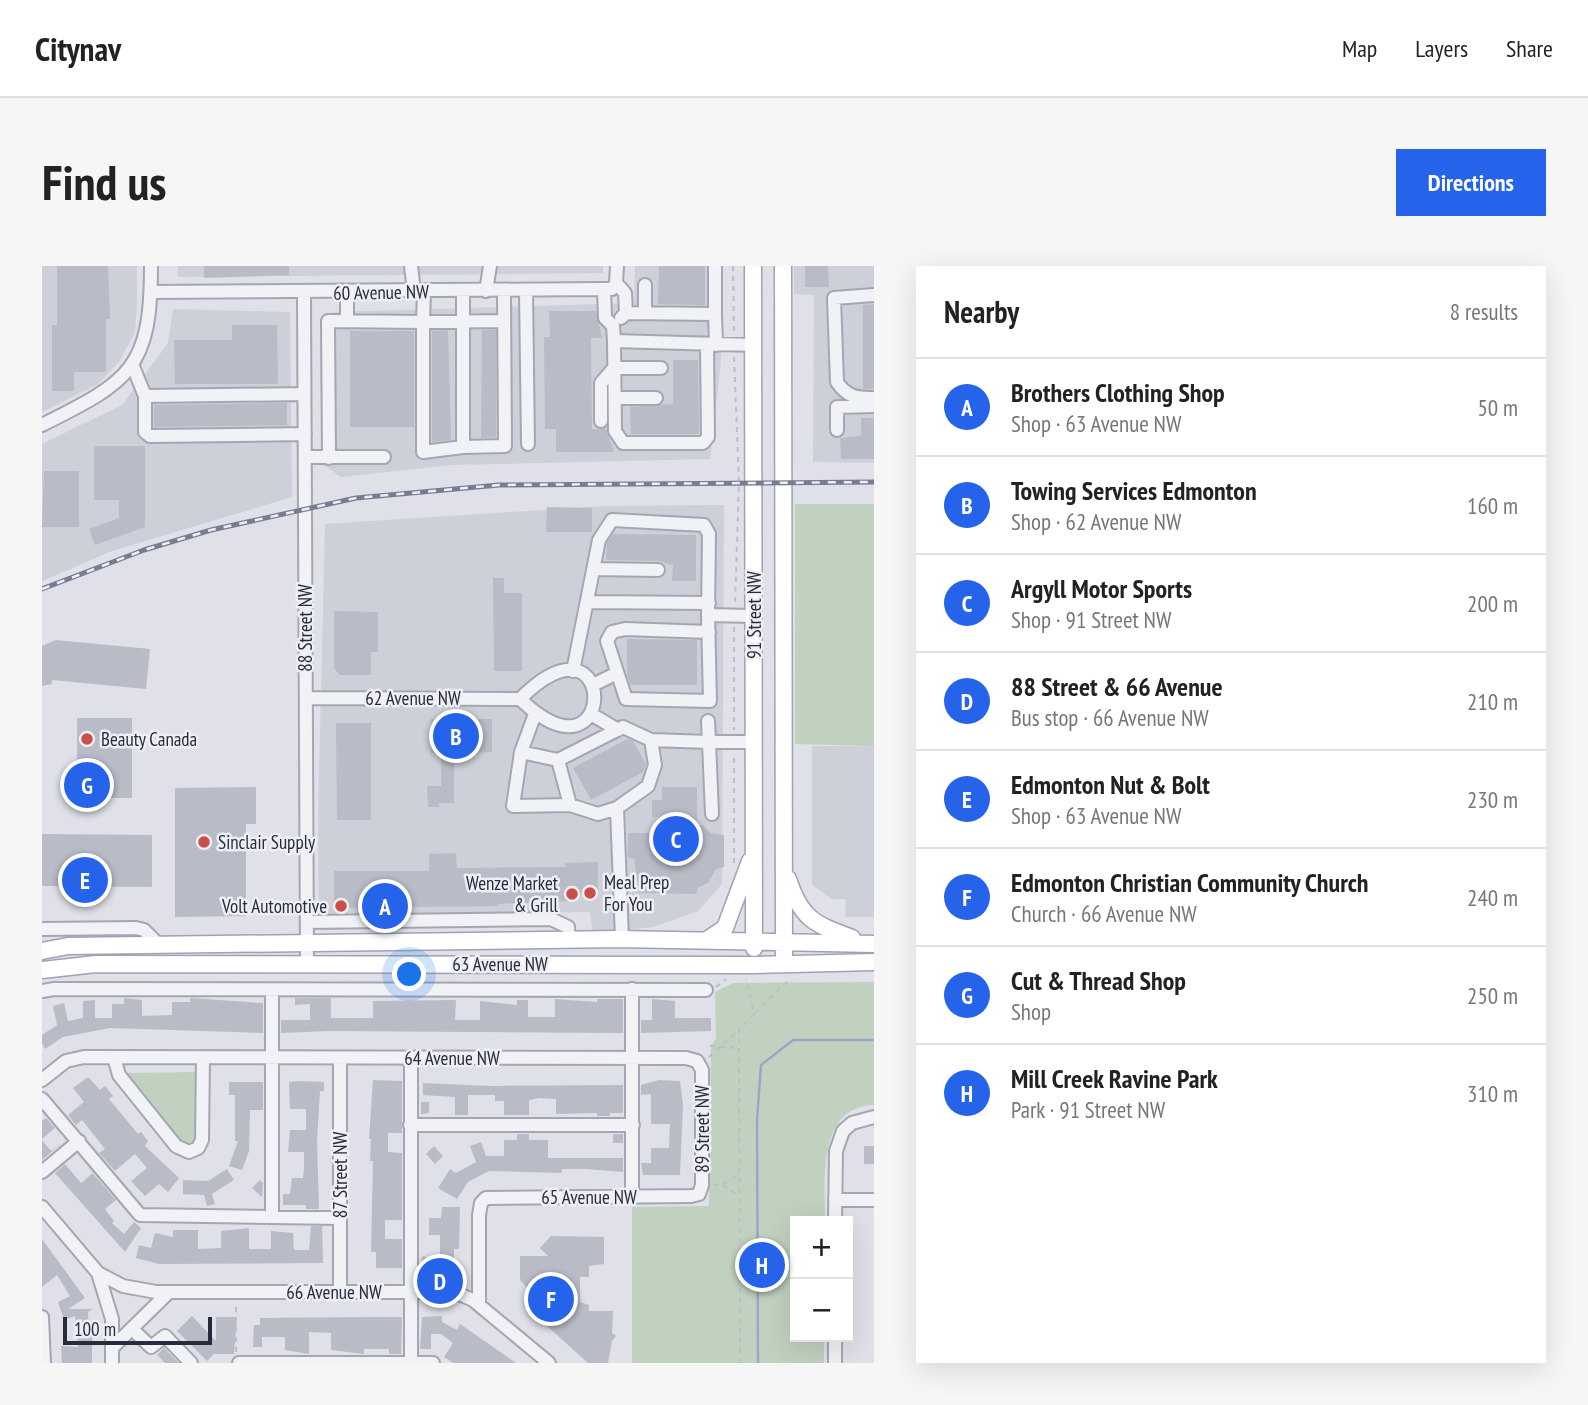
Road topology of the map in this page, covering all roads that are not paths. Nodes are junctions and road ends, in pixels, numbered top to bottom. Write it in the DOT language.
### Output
graph roads {
  1 [pos="151,266"];
  2 [pos="411,266"];
  3 [pos="490,266"];
  4 [pos="617,266"];
  5 [pos="715,266"];
  6 [pos="753,266"];
  7 [pos="783,266"];
  8 [pos="645,285"];
  9 [pos="611,287"];
  10 [pos="486,290"];
  11 [pos="504,290"];
  12 [pos="526,290"];
  13 [pos="419,291"];
  14 [pos="463,291"];
  15 [pos="151,292"];
  16 [pos="304,292"];
  17 [pos="347,292"];
  18 [pos="874,295"];
  19 [pos="626,313"];
  20 [pos="645,313"];
  21 [pos="715,314"];
  22 [pos="347,321"];
  23 [pos="424,321"];
  24 [pos="463,321"];
  25 [pos="504,321"];
  26 [pos="613,326"];
  27 [pos="614,341"];
  28 [pos="711,345"];
  29 [pos="753,345"];
  30 [pos="134,361"];
  31 [pos="614,368"];
  32 [pos="662,368"];
  33 [pos="304,394"];
  34 [pos="145,397"];
  35 [pos="615,398"];
  36 [pos="656,398"];
  37 [pos="874,398"];
  38 [pos="874,406"];
  39 [pos="328,421"];
  40 [pos="601,421"];
  41 [pos="42,425"];
  42 [pos="304,428"];
  43 [pos="837,430"];
  44 [pos="528,444"];
  45 [pos="463,447"];
  46 [pos="305,457"];
  47 [pos="384,457"];
  48 [pos="328,458"];
  49 [pos="593,569"];
  50 [pos="658,570"];
  51 [pos="587,602"];
  52 [pos="708,609"];
  53 [pos="754,616"];
  54 [pos="709,632"];
  55 [pos="573,671"];
  56 [pos="617,673"];
  57 [pos="593,685"];
  58 [pos="306,698"];
  59 [pos="520,699"];
  60 [pos="535,714"];
  61 [pos="591,714"];
  62 [pos="708,720"];
  63 [pos="618,730"];
  64 [pos="651,740"];
  65 [pos="709,742"];
  66 [pos="754,742"];
  67 [pos="521,752"];
  68 [pos="558,760"];
  69 [pos="570,805"];
  70 [pos="617,808"];
  71 [pos="712,814"];
  72 [pos="755,849"];
  73 [pos="785,866"];
  74 [pos="307,922"];
  75 [pos="42,929"];
  76 [pos="569,940"];
  77 [pos="622,940"];
  78 [pos="706,940"];
  79 [pos="754,940"];
  80 [pos="784,940"];
  81 [pos="867,944"];
  82 [pos="159,945"];
  83 [pos="307,946"];
  84 [pos="42,951"];
  85 [pos="874,962"];
  86 [pos="307,964"];
  87 [pos="42,970"];
  88 [pos="788,971"];
  89 [pos="750,972"];
  90 [pos="632,989"];
  91 [pos="272,990"];
  92 [pos="706,990"];
  93 [pos="42,991"];
  94 [pos="114,1058"];
  95 [pos="203,1058"];
  96 [pos="272,1058"];
  97 [pos="340,1058"];
  98 [pos="411,1058"];
  99 [pos="632,1058"];
  100 [pos="704,1060"];
  101 [pos="42,1080"];
  102 [pos="42,1099"];
  103 [pos="874,1117"];
  104 [pos="410,1125"];
  105 [pos="633,1125"];
  106 [pos="79,1141"];
  107 [pos="42,1172"];
  108 [pos="704,1189"];
  109 [pos="632,1196"];
  110 [pos="835,1200"];
  111 [pos="874,1200"];
  112 [pos="42,1207"];
  113 [pos="835,1216"];
  114 [pos="272,1217"];
  115 [pos="340,1217"];
  116 [pos="99,1273"];
  117 [pos="169,1292"];
  118 [pos="340,1292"];
  119 [pos="411,1292"];
  120 [pos="479,1305"];
  121 [pos="42,1317"];
  122 [pos="132,1329"];
  123 [pos="835,1342"];
  124 [pos="113,1347"];
  125 [pos="241,1362"];
  126 [pos="411,1362"];
  127 [pos="44,1363"];
  128 [pos="113,1363"];
  129 [pos="191,1363"];
  130 [pos="433,1363"];
  131 [pos="549,1363"];
  132 [pos="835,1363"];
  1 -- 15 [label="street"];
  2 -- 13 [label="street"];
  3 -- 10 [label="street"];
  4 -- 9 [label="street"];
  5 -- 21 [label="street"];
  6 -- 29 [label="main road, 91 Street NW"];
  7 -- 73 [label="main road, 91 Street NW"];
  8 -- 20 [label="street"];
  9 -- 12 [label="street, 60 Avenue NW"];
  9 -- 19 [label="street"];
  9 -- 26 [label="street"];
  10 -- 11 [label="street, 60 Avenue NW"];
  10 -- 14 [label="street, 60 Avenue NW"];
  11 -- 12 [label="street, 60 Avenue NW"];
  11 -- 25 [label="street"];
  12 -- 44 [label="street"];
  13 -- 14 [label="street, 60 Avenue NW"];
  13 -- 17 [label="street, 60 Avenue NW"];
  13 -- 23 [label="street"];
  14 -- 24 [label="street"];
  15 -- 16 [label="street, 60 Avenue NW"];
  15 -- 30 [label="street"];
  16 -- 17 [label="street, 60 Avenue NW"];
  16 -- 33 [label="street, 88 Street NW"];
  17 -- 22 [label="street"];
  18 -- 37 [label="street"];
  19 -- 20 [label="street"];
  19 -- 26 [label="street"];
  20 -- 21 [label="street"];
  21 -- 28 [label="street"];
  22 -- 23 [label="street"];
  22 -- 39 [label="street"];
  23 -- 24 [label="street"];
  23 -- 45 [label="street"];
  24 -- 25 [label="street"];
  24 -- 45 [label="street"];
  25 -- 45 [label="street"];
  26 -- 27 [label="street"];
  27 -- 28 [label="street"];
  27 -- 31 [label="street"];
  28 -- 29 [label="street"];
  28 -- 35 [label="street"];
  29 -- 53 [label="main road, 91 Street NW"];
  30 -- 34 [label="street"];
  30 -- 41 [label="street"];
  31 -- 32 [label="street"];
  31 -- 35 [label="street"];
  31 -- 40 [label="street"];
  33 -- 34 [label="street"];
  33 -- 42 [label="street, 88 Street NW"];
  34 -- 42 [label="street"];
  35 -- 36 [label="street"];
  38 -- 43 [label="street"];
  39 -- 42 [label="street"];
  39 -- 48 [label="street"];
  42 -- 46 [label="street, 88 Street NW"];
  46 -- 48 [label="street"];
  46 -- 58 [label="street, 88 Street NW"];
  47 -- 48 [label="street"];
  49 -- 50 [label="street"];
  49 -- 51 [label="street"];
  49 -- 52 [label="street"];
  51 -- 52 [label="street"];
  51 -- 55 [label="street"];
  52 -- 53 [label="street"];
  52 -- 54 [label="street"];
  53 -- 66 [label="main road, 91 Street NW"];
  54 -- 56 [label="street"];
  54 -- 56 [label="street"];
  55 -- 57 [label="street"];
  55 -- 59 [label="street"];
  56 -- 57 [label="street"];
  57 -- 61 [label="street"];
  58 -- 59 [label="street, 62 Avenue NW"];
  58 -- 74 [label="street, 88 Street NW"];
  59 -- 60 [label="street"];
  60 -- 61 [label="street"];
  60 -- 67 [label="street"];
  61 -- 63 [label="street"];
  62 -- 65 [label="street"];
  63 -- 64 [label="street"];
  63 -- 68 [label="street"];
  64 -- 65 [label="street"];
  64 -- 70 [label="street"];
  65 -- 66 [label="street"];
  65 -- 71 [label="street"];
  66 -- 72 [label="main road, 91 Street NW"];
  67 -- 68 [label="street"];
  67 -- 69 [label="street"];
  68 -- 69 [label="street"];
  69 -- 70 [label="street"];
  70 -- 77 [label="street"];
  72 -- 78 [label="main road"];
  72 -- 79 [label="main road, 91 Street NW"];
  73 -- 80 [label="main road, 91 Street NW"];
  73 -- 81 [label="main road"];
  74 -- 76 [label="street, 63 Avenue NW"];
  74 -- 83 [label="street, 88 Street NW"];
  75 -- 82 [label="street"];
  76 -- 77 [label="main road, 63 Avenue NW"];
  76 -- 83 [label="main road, 63 Avenue NW"];
  77 -- 78 [label="main road, 63 Avenue NW"];
  78 -- 79 [label="main road, 63 Avenue NW"];
  79 -- 80 [label="main road, 63 Avenue NW"];
  79 -- 89 [label="main road, 91 Street NW"];
  80 -- 81 [label="main road, 63 Avenue NW"];
  80 -- 88 [label="main road, 91 Street NW"];
  82 -- 83 [label="main road, 63 Avenue NW"];
  82 -- 84 [label="main road, 63 Avenue NW"];
  83 -- 86 [label="street, 88 Street NW"];
  85 -- 88 [label="main road, 63 Avenue NW"];
  86 -- 87 [label="main road, 63 Avenue NW"];
  86 -- 89 [label="main road, 63 Avenue NW"];
  88 -- 89 [label="main road, 63 Avenue NW"];
  90 -- 91 [label="street"];
  90 -- 92 [label="street"];
  90 -- 99 [label="street"];
  91 -- 93 [label="street"];
  91 -- 96 [label="street"];
  94 -- 95 [label="street, 64 Avenue NW"];
  94 -- 95 [label="street"];
  94 -- 101 [label="street, 64 Avenue NW"];
  95 -- 96 [label="street, 64 Avenue NW"];
  96 -- 97 [label="street, 64 Avenue NW"];
  96 -- 114 [label="street"];
  97 -- 98 [label="street, 64 Avenue NW"];
  97 -- 115 [label="street, 87 Street NW"];
  98 -- 99 [label="street, 64 Avenue NW"];
  98 -- 104 [label="street"];
  99 -- 100 [label="street, 64 Avenue NW"];
  99 -- 105 [label="street"];
  100 -- 108 [label="street, 89 Street NW"];
  102 -- 106 [label="street"];
  103 -- 110 [label="street"];
  104 -- 105 [label="street"];
  104 -- 119 [label="street"];
  105 -- 109 [label="street"];
  106 -- 107 [label="street"];
  106 -- 114 [label="street"];
  108 -- 109 [label="street, 65 Avenue NW"];
  109 -- 120 [label="street, 65 Avenue NW"];
  110 -- 111 [label="street"];
  110 -- 113 [label="street"];
  112 -- 116 [label="street"];
  114 -- 115 [label="street"];
  115 -- 118 [label="street, 87 Street NW"];
  116 -- 117 [label="street, 66 Avenue NW"];
  116 -- 124 [label="street"];
  117 -- 118 [label="street, 66 Avenue NW"];
  117 -- 122 [label="street"];
  118 -- 119 [label="street, 66 Avenue NW"];
  119 -- 120 [label="street, 66 Avenue NW"];
  119 -- 126 [label="street"];
  120 -- 131 [label="street, 66 Avenue NW"];
  121 -- 127 [label="street"];
  122 -- 124 [label="street"];
  122 -- 129 [label="street"];
  123 -- 132 [label="street"];
  124 -- 128 [label="street"];
  125 -- 126 [label="street"];
  126 -- 130 [label="street"];
}
